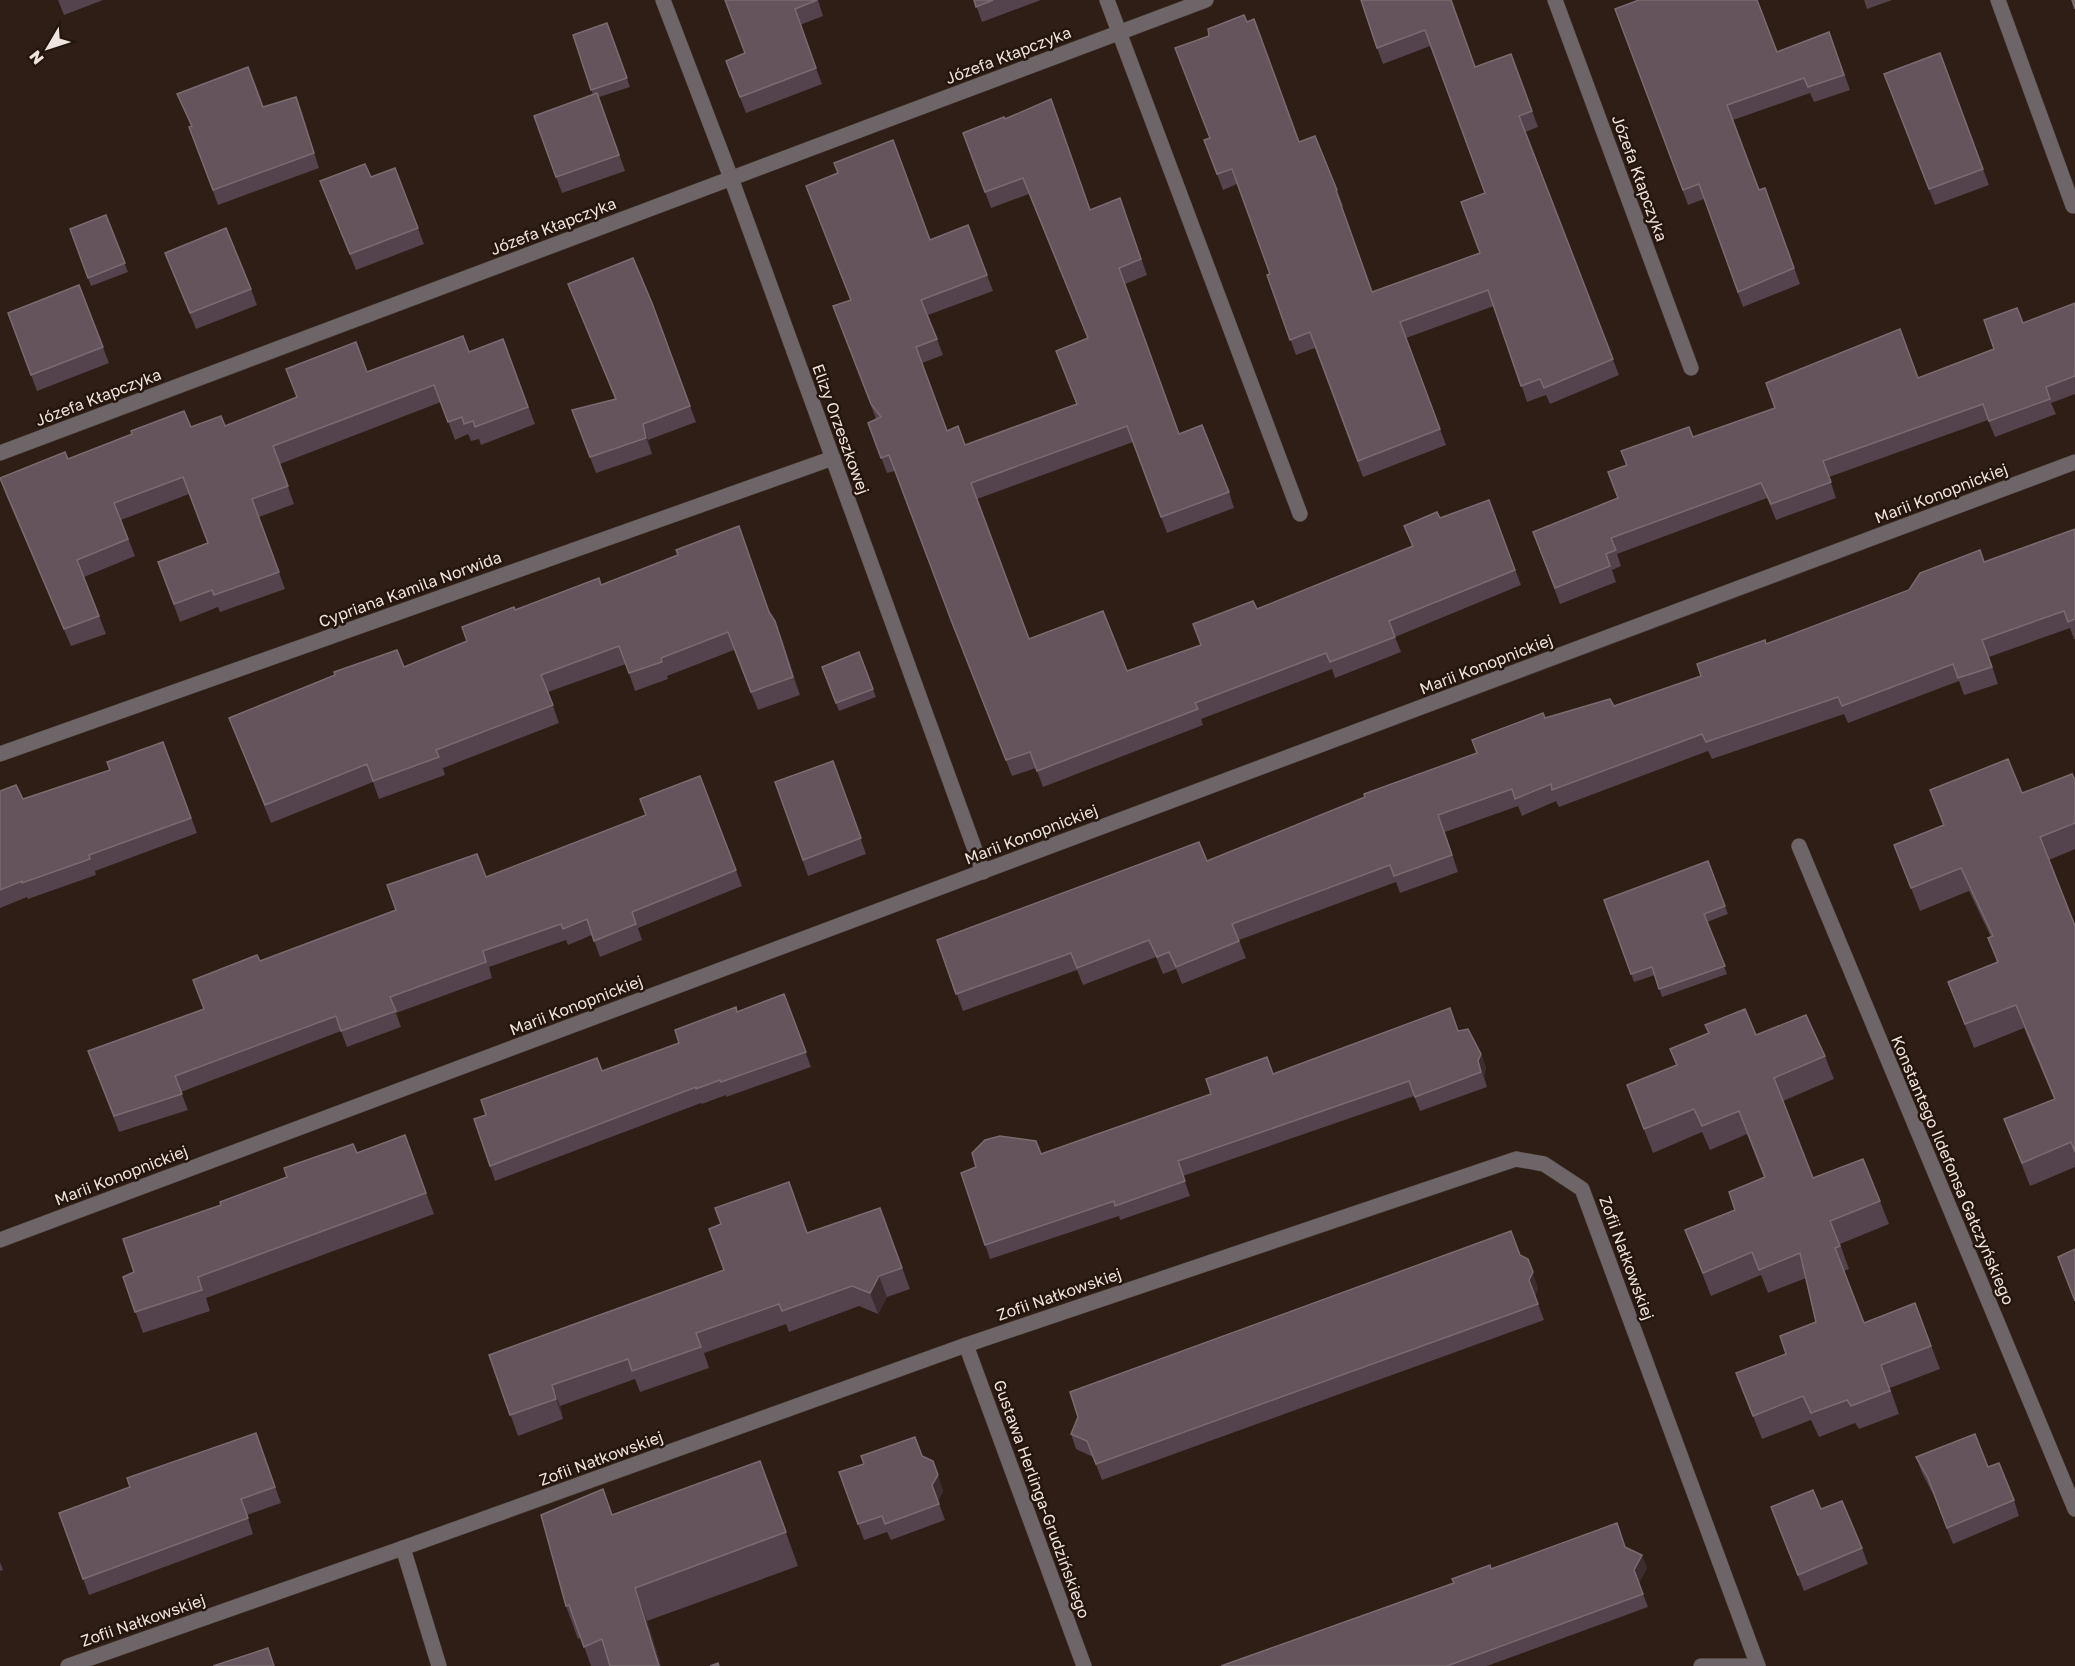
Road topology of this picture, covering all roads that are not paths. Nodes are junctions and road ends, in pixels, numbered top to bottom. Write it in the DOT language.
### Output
graph roads {
  1 [pos="663,0"];
  2 [pos="1107,0"];
  3 [pos="1206,0"];
  4 [pos="1555,0"];
  5 [pos="1998,0"];
  6 [pos="1119,33"];
  7 [pos="731,178"];
  8 [pos="2073,206"];
  9 [pos="1691,368"];
  10 [pos="0,453"];
  11 [pos="832,458"];
  12 [pos="2075,462"];
  13 [pos="1300,514"];
  14 [pos="0,754"];
  15 [pos="1799,846"];
  16 [pos="983,872"];
  17 [pos="0,1240"];
  18 [pos="966,1345"];
  19 [pos="2075,1509"];
  20 [pos="403,1548"];
  21 [pos="68,1666"];
  22 [pos="439,1666"];
  23 [pos="1084,1666"];
  24 [pos="1701,1666"];
  25 [pos="1758,1666"];
  1 -- 7 [label="street, Elizy Orzeszkowej"];
  2 -- 6 [label="street"];
  3 -- 6 [label="street, Józefa Kłapczyka"];
  4 -- 9 [label="street, Józefa Kłapczyka"];
  5 -- 8 [label="street"];
  6 -- 7 [label="street, Józefa Kłapczyka"];
  6 -- 13 [label="street"];
  7 -- 10 [label="street, Józefa Kłapczyka"];
  7 -- 11 [label="street, Elizy Orzeszkowej"];
  11 -- 14 [label="street, Cypriana Kamila Norwida"];
  11 -- 16 [label="street, Elizy Orzeszkowej"];
  12 -- 16 [label="street, Marii Konopnickiej"];
  15 -- 19 [label="street, Konstantego Ildefonsa Gałczyńskiego"];
  16 -- 17 [label="street, Marii Konopnickiej"];
  18 -- 20 [label="street, Zofii Nałkowskiej"];
  18 -- 23 [label="street, Gustawa Herlinga-Grudzińskiego"];
  18 -- 25 [label="street, Zofii Nałkowskiej"];
  20 -- 21 [label="street, Zofii Nałkowskiej"];
  20 -- 22 [label="street"];
  24 -- 25 [label="street"];
}
